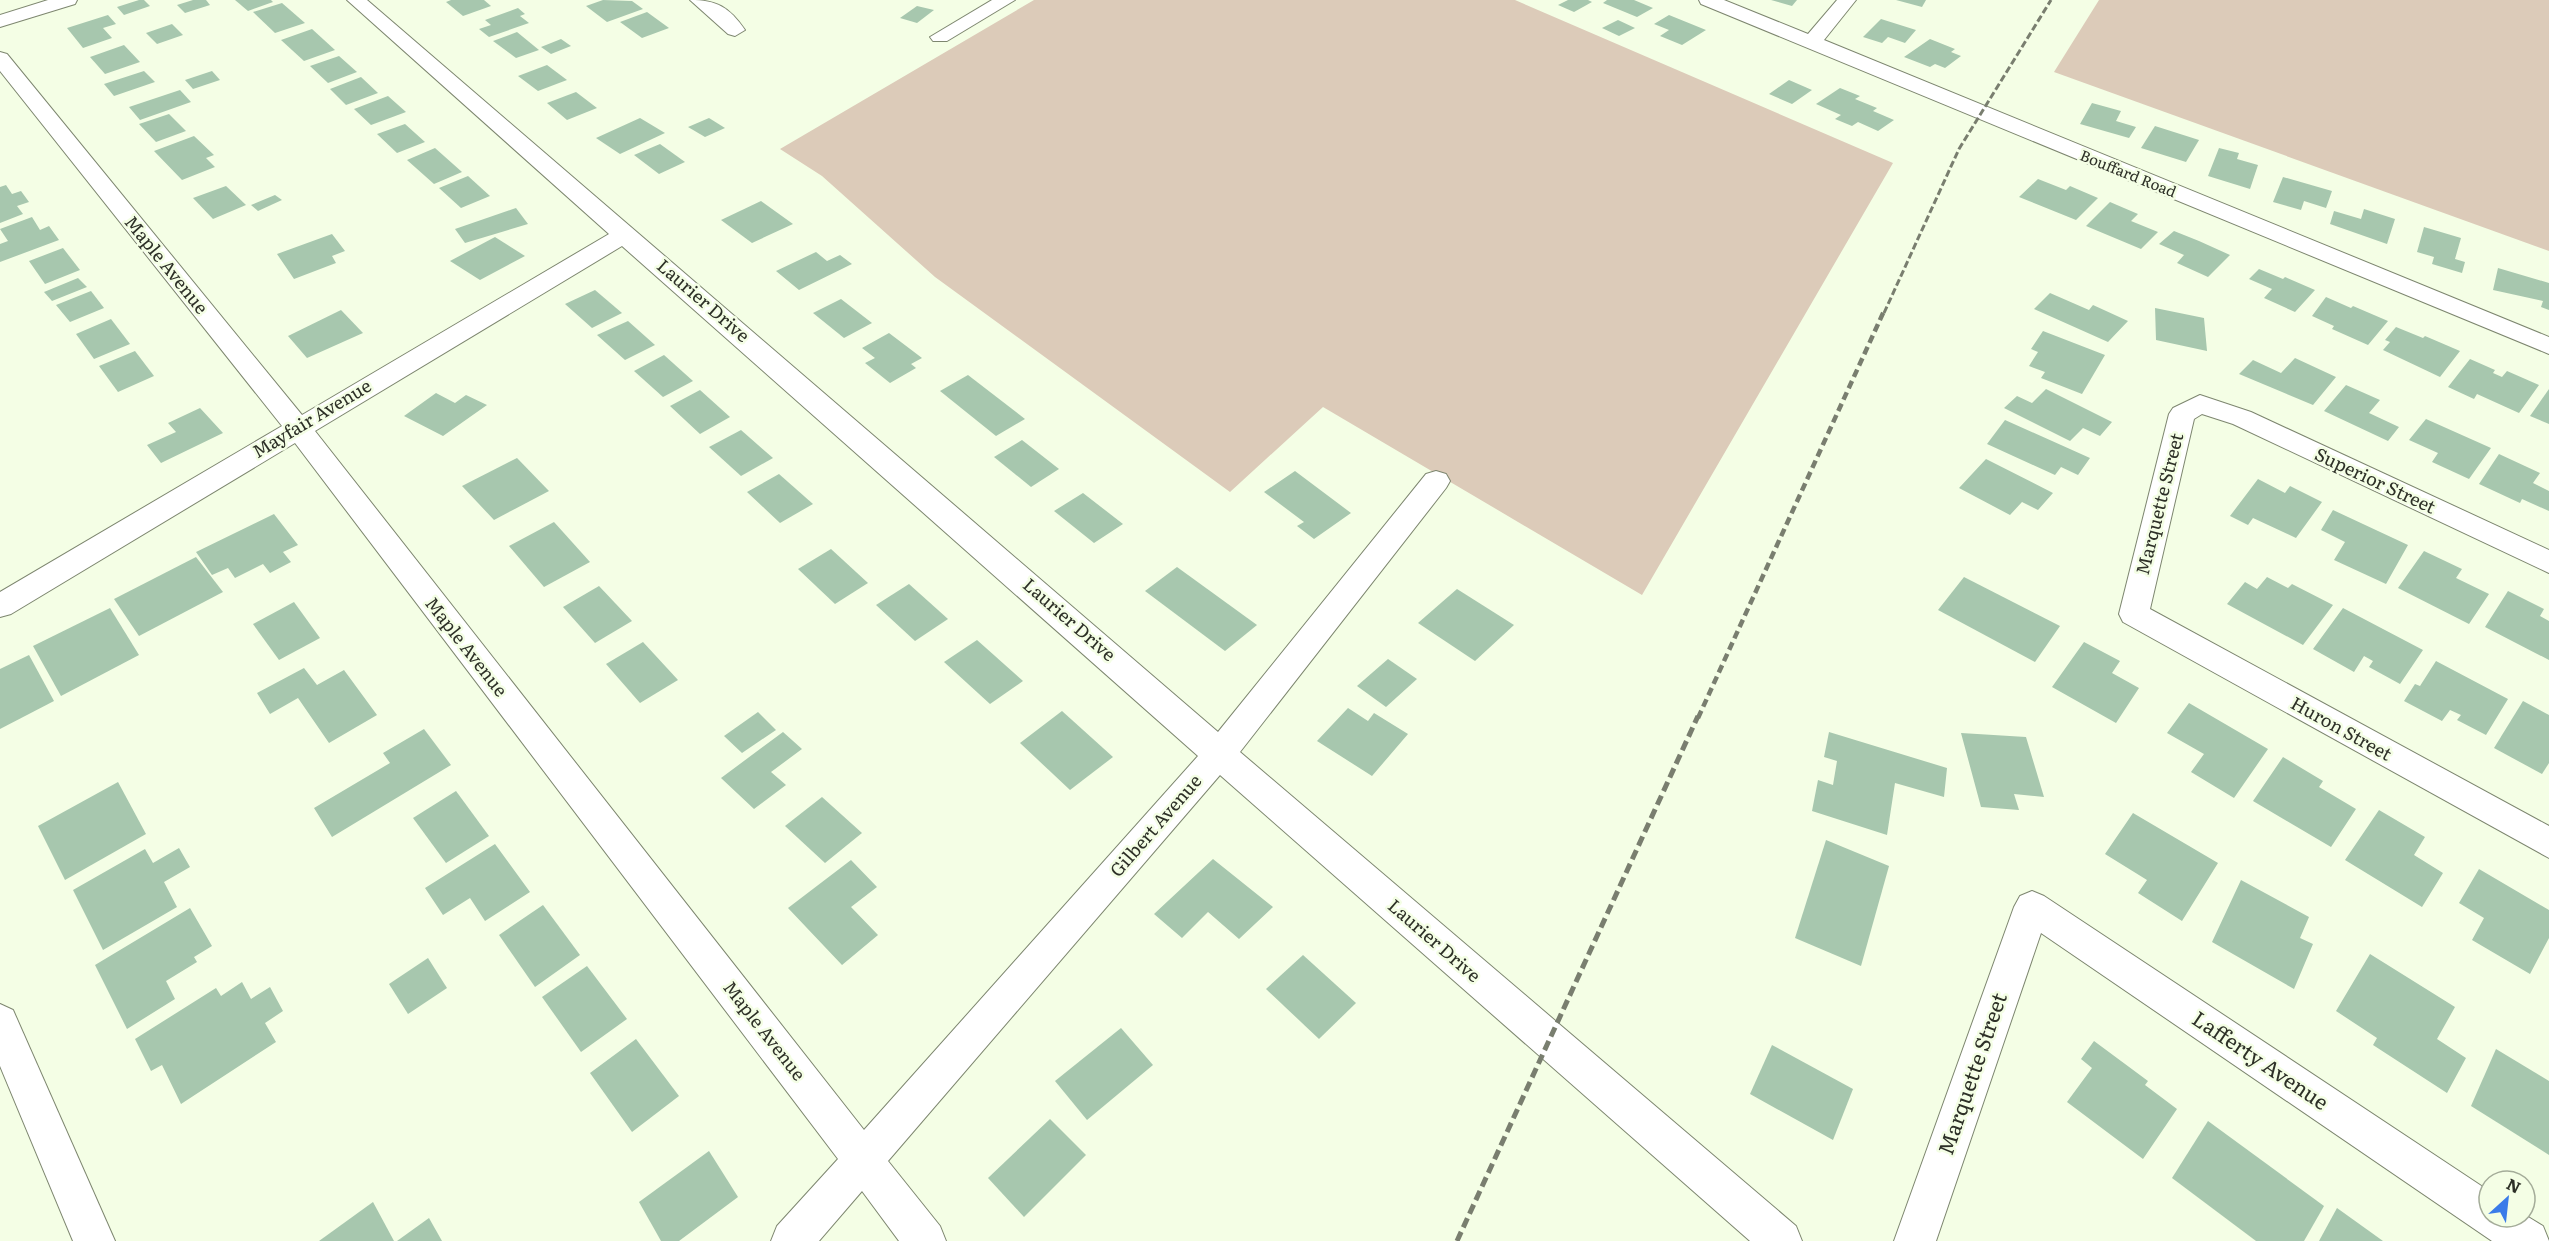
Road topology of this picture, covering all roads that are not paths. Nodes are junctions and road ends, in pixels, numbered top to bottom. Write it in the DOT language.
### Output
graph roads {
  1 [pos="68,0"];
  2 [pos="356,0"];
  3 [pos="699,0"];
  4 [pos="1006,0"];
  5 [pos="1708,0"];
  6 [pos="1847,0"];
  7 [pos="0,21"];
  8 [pos="735,30"];
  9 [pos="940,38"];
  10 [pos="1812,42"];
  11 [pos="0,58"];
  12 [pos="626,234"];
  13 [pos="2549,346"];
  14 [pos="2200,404"];
  15 [pos="297,427"];
  16 [pos="1436,482"];
  17 [pos="2549,562"];
  18 [pos="0,606"];
  19 [pos="2134,614"];
  20 [pos="1220,753"];
  21 [pos="2549,843"];
  22 [pos="2032,908"];
  23 [pos="0,1022"];
  24 [pos="863,1159"];
  25 [pos="2477,1207"];
  26 [pos="2510,1229"];
  27 [pos="94,1241"];
  28 [pos="792,1241"];
  29 [pos="925,1241"];
  30 [pos="1781,1241"];
  31 [pos="1915,1241"];
  32 [pos="2528,1241"];
  1 -- 7 [label="street"];
  2 -- 12 [label="street, Laurier Drive"];
  3 -- 8 [label="street"];
  4 -- 9 [label="street"];
  5 -- 10 [label="street, Bouffard Road"];
  6 -- 10 [label="street"];
  10 -- 13 [label="street, Bouffard Road"];
  11 -- 15 [label="street, Maple Avenue"];
  12 -- 15 [label="street, Mayfair Avenue"];
  12 -- 20 [label="street, Laurier Drive"];
  14 -- 17 [label="street, Superior Street"];
  14 -- 19 [label="street, Marquette Street"];
  15 -- 18 [label="street, Mayfair Avenue"];
  15 -- 24 [label="street, Maple Avenue"];
  16 -- 20 [label="street, Gilbert Avenue"];
  19 -- 21 [label="street, Huron Street"];
  20 -- 24 [label="street, Gilbert Avenue"];
  20 -- 30 [label="street, Laurier Drive"];
  22 -- 25 [label="street, Lafferty Avenue"];
  22 -- 31 [label="street, Marquette Street"];
  23 -- 27 [label="street"];
  24 -- 28 [label="street, Gilbert Avenue"];
  24 -- 29 [label="street, Maple Avenue"];
  26 -- 32 [label="street, Lafferty Avenue"];
}
